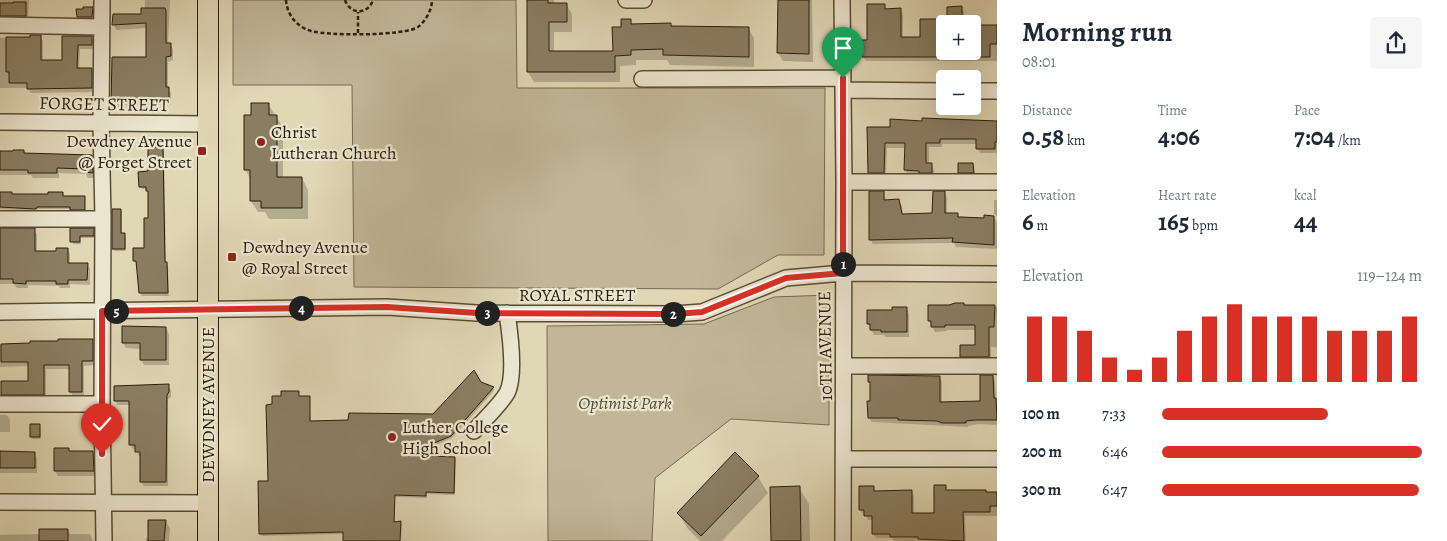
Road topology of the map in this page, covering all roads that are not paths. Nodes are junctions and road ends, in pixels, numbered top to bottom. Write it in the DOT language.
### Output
graph roads {
  1 [pos="102,0"];
  2 [pos="208,0"];
  3 [pos="626,0"];
  4 [pos="644,0"];
  5 [pos="842,0"];
  6 [pos="0,25"];
  7 [pos="101,27"];
  8 [pos="642,79"];
  9 [pos="843,84"];
  10 [pos="936,89"];
  11 [pos="981,91"];
  12 [pos="997,91"];
  13 [pos="0,122"];
  14 [pos="101,123"];
  15 [pos="208,124"];
  16 [pos="844,182"];
  17 [pos="997,182"];
  18 [pos="0,219"];
  19 [pos="103,219"];
  20 [pos="843,273"];
  21 [pos="997,274"];
  22 [pos="208,309"];
  23 [pos="102,311"];
  24 [pos="0,312"];
  25 [pos="507,313"];
  26 [pos="844,366"];
  27 [pos="997,366"];
  28 [pos="0,404"];
  29 [pos="102,404"];
  30 [pos="474,431"];
  31 [pos="844,459"];
  32 [pos="997,459"];
  33 [pos="0,502"];
  34 [pos="103,503"];
  35 [pos="208,504"];
  36 [pos="104,541"];
  37 [pos="208,541"];
  38 [pos="844,541"];
  1 -- 7 [label="street"];
  2 -- 15 [label="main road, DEWDNEY AVENUE"];
  3 -- 4 [label="street"];
  5 -- 9 [label="street, 10TH AVENUE"];
  6 -- 7 [label="street"];
  7 -- 14 [label="street"];
  8 -- 9 [label="street"];
  9 -- 10 [label="street"];
  9 -- 16 [label="street, 10TH AVENUE"];
  11 -- 12 [label="street"];
  13 -- 14 [label="street, FORGET STREET"];
  14 -- 15 [label="street, FORGET STREET"];
  14 -- 19 [label="street"];
  15 -- 22 [label="main road, DEWDNEY AVENUE"];
  16 -- 17 [label="street"];
  16 -- 20 [label="street, 10TH AVENUE"];
  18 -- 19 [label="street"];
  19 -- 23 [label="street"];
  20 -- 21 [label="street, ROYAL STREET"];
  20 -- 25 [label="street, ROYAL STREET"];
  20 -- 26 [label="street, 10TH AVENUE"];
  22 -- 23 [label="street, ROYAL STREET"];
  22 -- 25 [label="street, ROYAL STREET"];
  22 -- 35 [label="main road, DEWDNEY AVENUE"];
  23 -- 24 [label="street, ROYAL STREET"];
  23 -- 29 [label="street"];
  25 -- 30 [label="street"];
  26 -- 27 [label="street"];
  26 -- 31 [label="street, 10TH AVENUE"];
  28 -- 29 [label="street"];
  29 -- 34 [label="street"];
  31 -- 32 [label="street"];
  31 -- 38 [label="street, 10TH AVENUE"];
  33 -- 34 [label="street"];
  34 -- 35 [label="street"];
  34 -- 36 [label="street"];
  35 -- 37 [label="main road, DEWDNEY AVENUE"];
}
